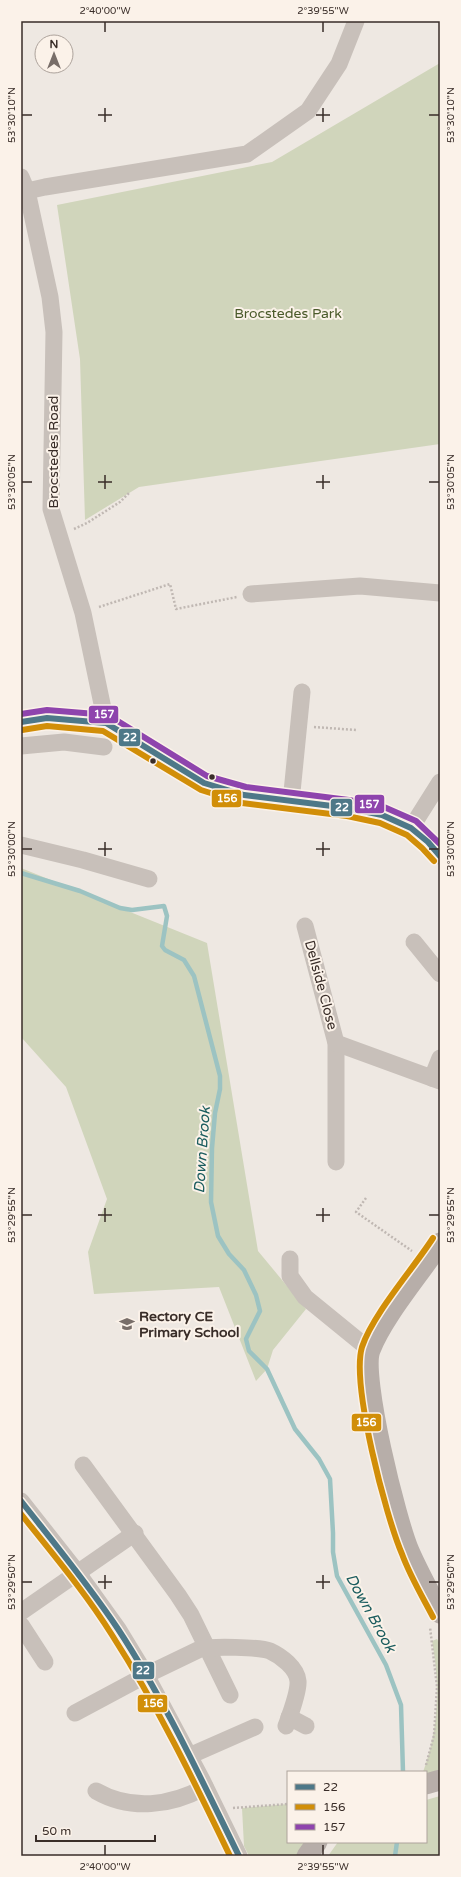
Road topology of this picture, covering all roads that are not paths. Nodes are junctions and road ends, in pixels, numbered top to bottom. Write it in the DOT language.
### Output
graph roads {
  1 [pos="356,21"];
  2 [pos="24,184"];
  3 [pos="440,593"];
  4 [pos="251,594"];
  5 [pos="302,692"];
  6 [pos="21,722"];
  7 [pos="106,723"];
  8 [pos="21,746"];
  9 [pos="104,748"];
  10 [pos="440,782"];
  11 [pos="291,802"];
  12 [pos="411,828"];
  13 [pos="21,845"];
  14 [pos="440,856"];
  15 [pos="149,879"];
  16 [pos="305,926"];
  17 [pos="414,942"];
  18 [pos="440,974"];
  19 [pos="336,1043"];
  20 [pos="440,1058"];
  21 [pos="436,1079"];
  22 [pos="336,1162"];
  23 [pos="440,1243"];
  24 [pos="290,1259"];
  25 [pos="369,1358"];
  26 [pos="83,1465"];
  27 [pos="21,1501"];
  28 [pos="134,1533"];
  29 [pos="77,1572"];
  30 [pos="21,1612"];
  31 [pos="435,1620"];
  32 [pos="21,1625"];
  33 [pos="207,1647"];
  34 [pos="45,1662"];
  35 [pos="146,1674"];
  36 [pos="230,1695"];
  37 [pos="75,1713"];
  38 [pos="255,1726"];
  39 [pos="306,1726"];
  40 [pos="189,1756"];
  41 [pos="205,1788"];
  42 [pos="96,1791"];
  43 [pos="316,1843"];
  44 [pos="239,1856"];
  45 [pos="307,1856"];
  1 -- 2 [label="street"];
  2 -- 7 [label="street, Brocstedes Road"];
  3 -- 4 [label="street"];
  5 -- 11 [label="street"];
  6 -- 7 [label="street"];
  7 -- 11 [label="street"];
  8 -- 9 [label="street"];
  10 -- 12 [label="street"];
  11 -- 12 [label="street"];
  12 -- 14 [label="street"];
  13 -- 15 [label="street"];
  16 -- 19 [label="street, Dellside Close"];
  17 -- 18 [label="street"];
  19 -- 21 [label="street, Dellside Close"];
  19 -- 22 [label="street, Dellside Close"];
  20 -- 21 [label="street"];
  23 -- 25 [label="main road"];
  24 -- 25 [label="street"];
  25 -- 31 [label="main road"];
  26 -- 28 [label="street"];
  27 -- 29 [label="street"];
  28 -- 29 [label="street"];
  28 -- 33 [label="street"];
  29 -- 30 [label="street"];
  29 -- 35 [label="street"];
  32 -- 34 [label="street"];
  33 -- 35 [label="street"];
  33 -- 36 [label="street"];
  33 -- 39 [label="street"];
  35 -- 37 [label="street"];
  35 -- 40 [label="street"];
  38 -- 40 [label="street"];
  40 -- 41 [label="street"];
  41 -- 42 [label="street"];
  41 -- 44 [label="street"];
  43 -- 45 [label="main road"];
}
